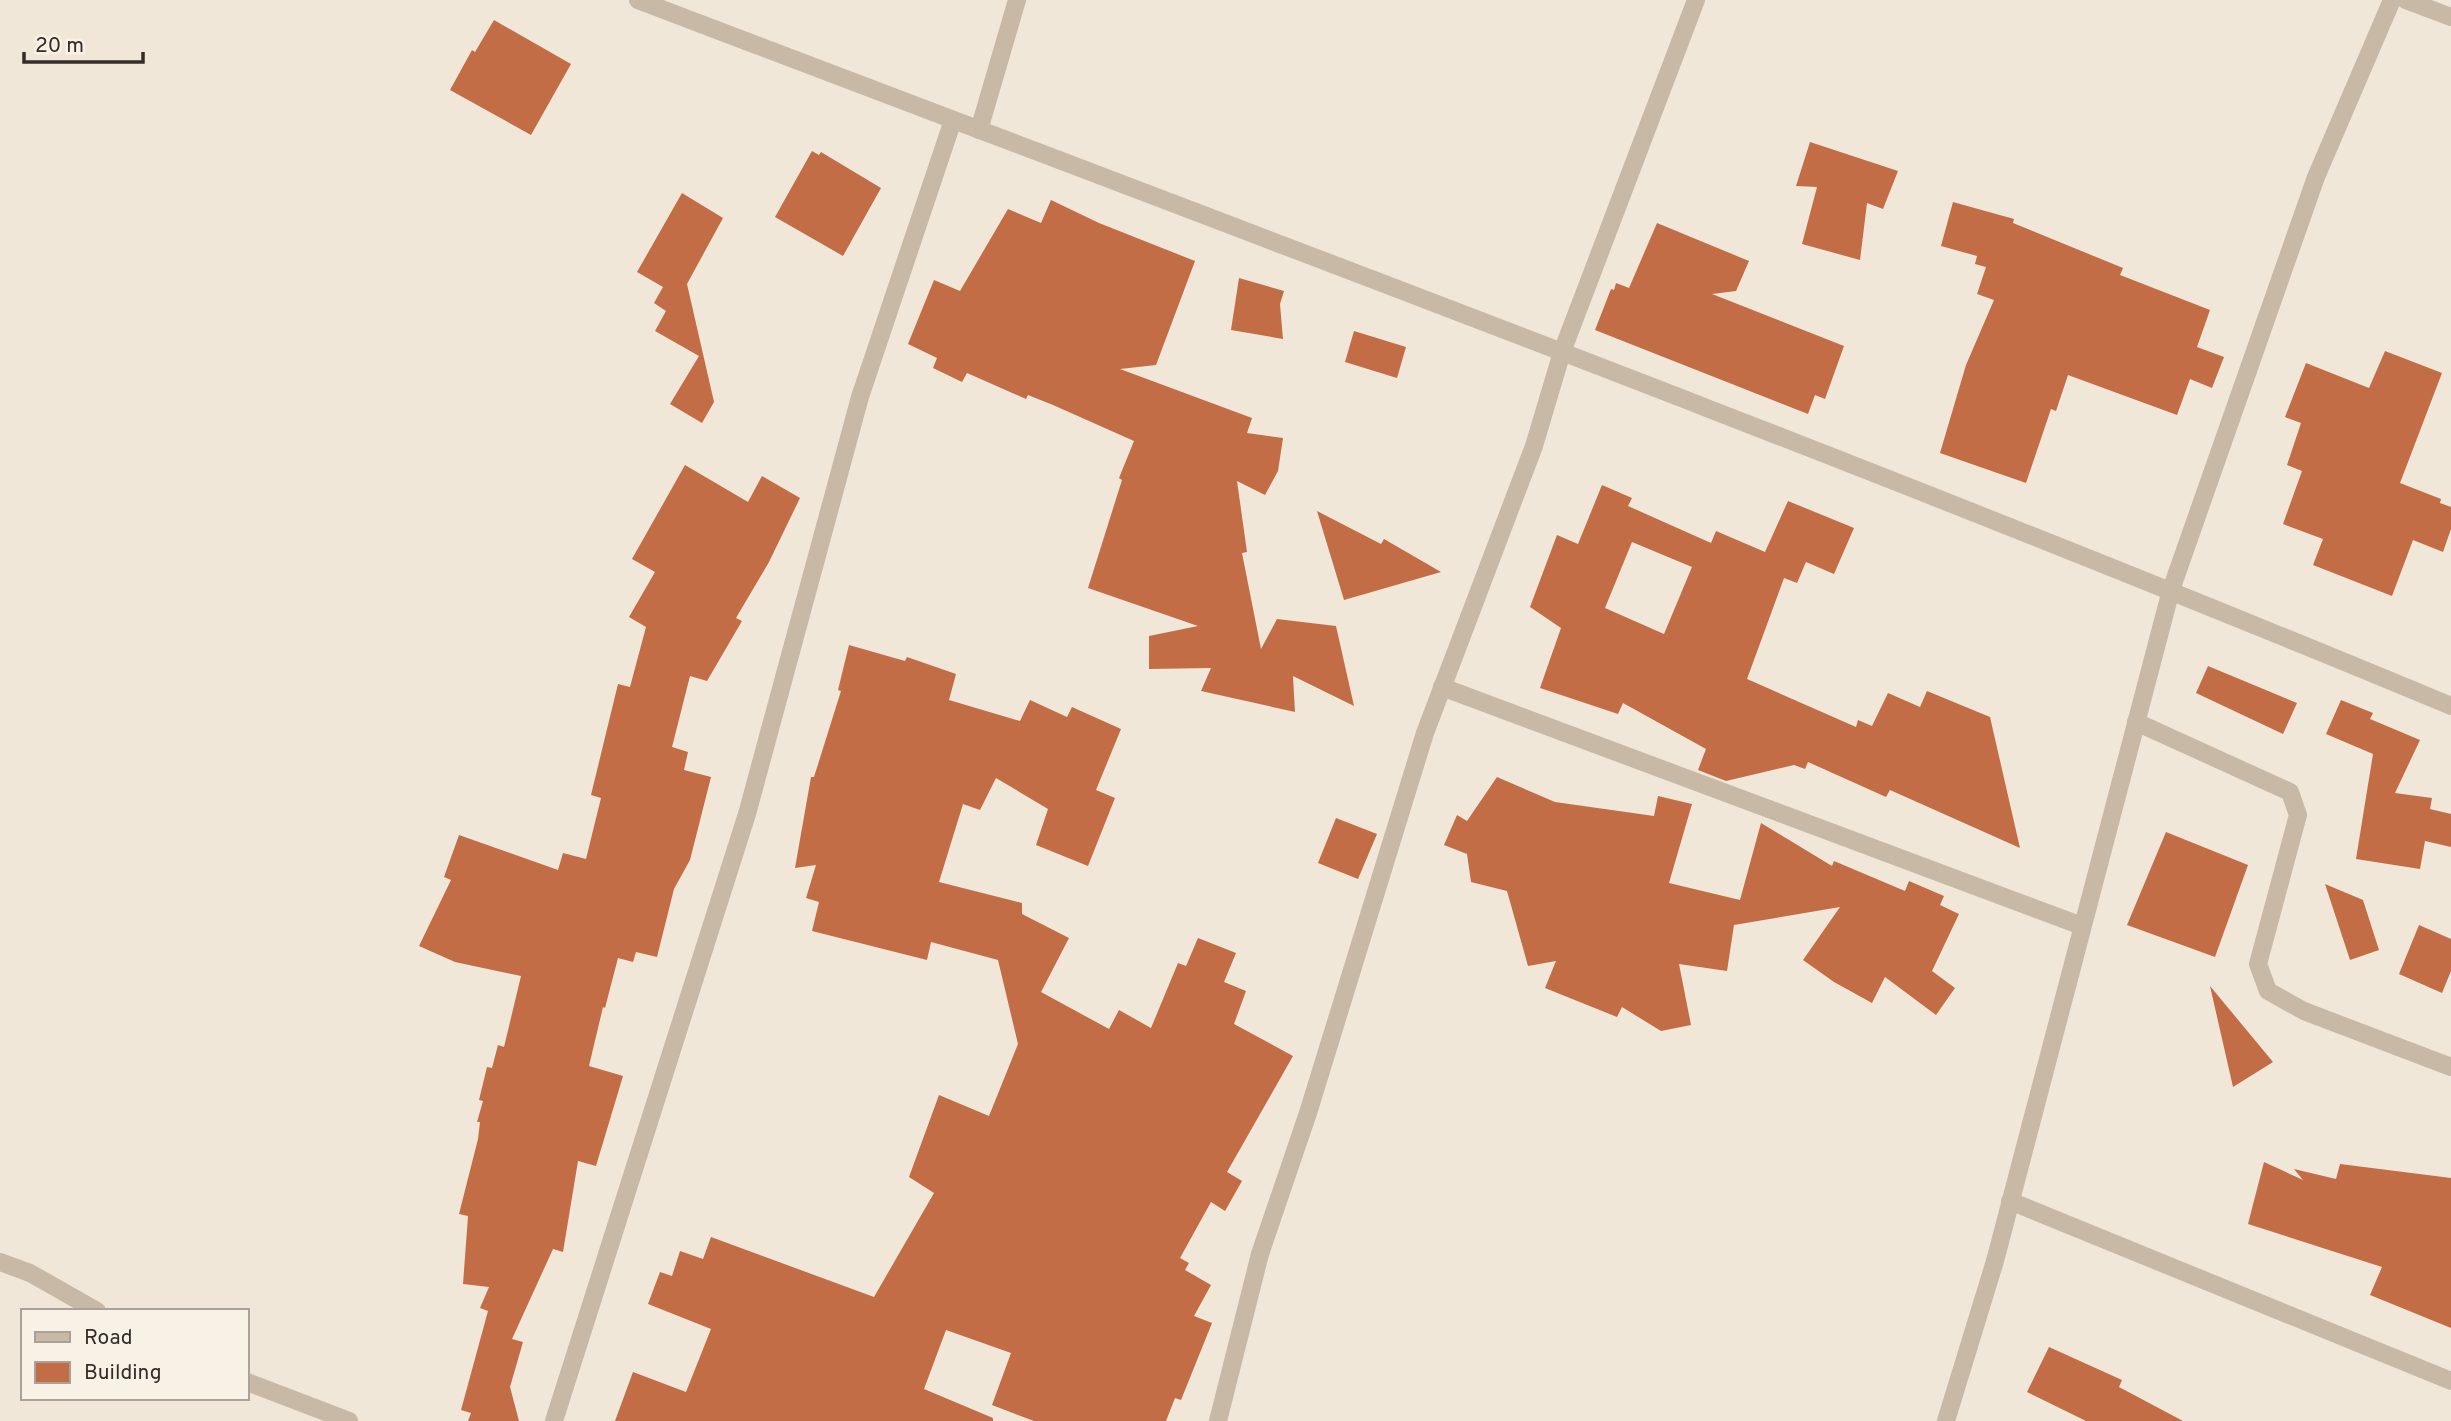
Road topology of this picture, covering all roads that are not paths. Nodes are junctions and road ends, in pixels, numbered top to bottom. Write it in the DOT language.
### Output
graph roads {
  1 [pos="638,0"];
  2 [pos="1017,0"];
  3 [pos="1696,0"];
  4 [pos="2392,0"];
  5 [pos="2406,0"];
  6 [pos="2451,17"];
  7 [pos="953,120"];
  8 [pos="979,130"];
  9 [pos="1562,352"];
  10 [pos="2171,590"];
  11 [pos="1442,687"];
  12 [pos="2451,706"];
  13 [pos="2136,722"];
  14 [pos="2082,926"];
  15 [pos="2451,1067"];
  16 [pos="2010,1201"];
  17 [pos="0,1262"];
  18 [pos="93,1309"];
  19 [pos="2451,1381"];
  20 [pos="248,1382"];
  21 [pos="349,1421"];
  22 [pos="554,1421"];
  23 [pos="1218,1421"];
  24 [pos="1945,1421"];
  1 -- 7 [label="street"];
  2 -- 8 [label="street"];
  3 -- 9 [label="street"];
  4 -- 10 [label="street"];
  5 -- 6 [label="street"];
  7 -- 8 [label="street"];
  7 -- 22 [label="street"];
  8 -- 9 [label="street"];
  9 -- 10 [label="street"];
  9 -- 11 [label="street"];
  10 -- 12 [label="street"];
  10 -- 13 [label="street"];
  11 -- 14 [label="street"];
  11 -- 23 [label="street"];
  13 -- 14 [label="street"];
  13 -- 15 [label="street"];
  14 -- 16 [label="street"];
  16 -- 19 [label="street"];
  16 -- 24 [label="street"];
  17 -- 18 [label="street"];
  20 -- 21 [label="street"];
}
